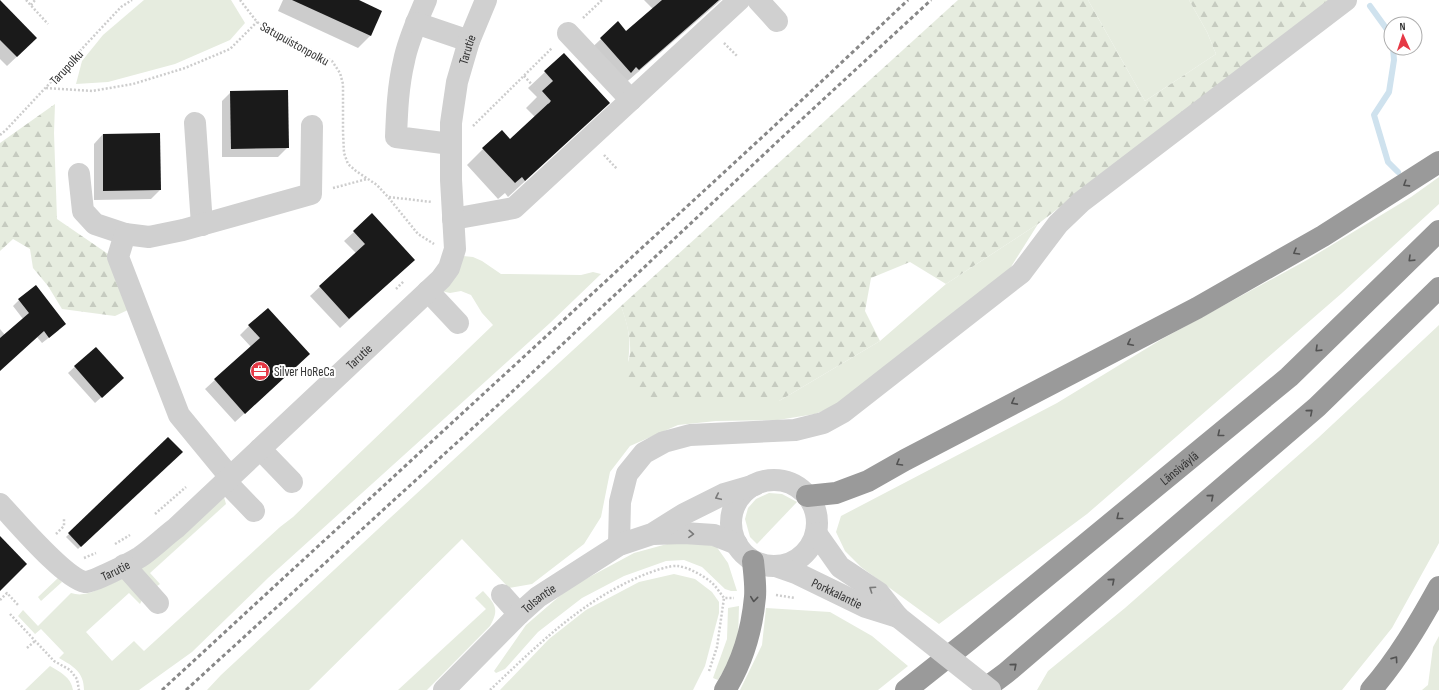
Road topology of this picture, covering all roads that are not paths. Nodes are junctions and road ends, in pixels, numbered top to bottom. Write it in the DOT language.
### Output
graph roads {
  1 [pos="426,0"];
  2 [pos="486,0"];
  3 [pos="739,0"];
  4 [pos="758,0"];
  5 [pos="1346,0"];
  6 [pos="777,21"];
  7 [pos="416,23"];
  8 [pos="568,33"];
  9 [pos="469,41"];
  10 [pos="631,100"];
  11 [pos="195,123"];
  12 [pos="312,126"];
  13 [pos="451,144"];
  14 [pos="1439,162"];
  15 [pos="79,174"];
  16 [pos="453,219"];
  17 [pos="202,225"];
  18 [pos="1439,231"];
  19 [pos="125,234"];
  20 [pos="1439,288"];
  21 [pos="428,291"];
  22 [pos="458,323"];
  23 [pos="260,449"];
  24 [pos="227,479"];
  25 [pos="292,482"];
  26 [pos="755,485"];
  27 [pos="808,496"];
  28 [pos="0,504"];
  29 [pos="254,511"];
  30 [pos="816,533"];
  31 [pos="652,534"];
  32 [pos="737,544"];
  33 [pos="620,545"];
  34 [pos="753,560"];
  35 [pos="124,565"];
  36 [pos="776,566"];
  37 [pos="1439,587"];
  38 [pos="502,595"];
  39 [pos="158,603"];
  40 [pos="519,614"];
  41 [pos="898,617"];
  42 [pos="444,690"];
  43 [pos="725,690"];
  44 [pos="906,690"];
  45 [pos="983,690"];
  46 [pos="990,690"];
  47 [pos="1371,690"];
  1 -- 7 [label="street"];
  2 -- 9 [label="street, Tarutie"];
  3 -- 10 [label="street"];
  4 -- 6 [label="street"];
  5 -- 33 [label="street"];
  7 -- 9 [label="street"];
  7 -- 13 [label="street"];
  8 -- 10 [label="street"];
  9 -- 13 [label="street, Tarutie"];
  10 -- 16 [label="street"];
  11 -- 17 [label="street"];
  12 -- 17 [label="street"];
  13 -- 16 [label="street, Tarutie"];
  14 -- 27 [label="highway, one-way"];
  15 -- 19 [label="street"];
  16 -- 21 [label="street, Tarutie"];
  17 -- 19 [label="street"];
  18 -- 44 [label="highway, Länsiväylä, one-way"];
  19 -- 24 [label="street"];
  45 -- 20 [label="highway, one-way"];
  21 -- 22 [label="street"];
  21 -- 23 [label="street, Tarutie"];
  23 -- 24 [label="street, Tarutie"];
  23 -- 25 [label="street"];
  24 -- 29 [label="street"];
  24 -- 35 [label="street, Tarutie"];
  26 -- 27 [label="street"];
  26 -- 31 [label="street, Tolsantie, one-way"];
  26 -- 32 [label="street"];
  27 -- 30 [label="street"];
  28 -- 35 [label="street, Tarutie"];
  30 -- 36 [label="street"];
  41 -- 30 [label="street, Porkkalantie, one-way"];
  31 -- 32 [label="street, Tolsantie, one-way"];
  31 -- 33 [label="street, Tolsantie"];
  32 -- 34 [label="street"];
  33 -- 40 [label="street, Tolsantie"];
  34 -- 36 [label="street"];
  34 -- 43 [label="highway, one-way"];
  35 -- 39 [label="street"];
  36 -- 41 [label="street, Porkkalantie"];
  47 -- 37 [label="highway, one-way"];
  38 -- 40 [label="street"];
  40 -- 42 [label="street, Tolsantie"];
  41 -- 46 [label="street, Porkkalantie, bridge"];
}
